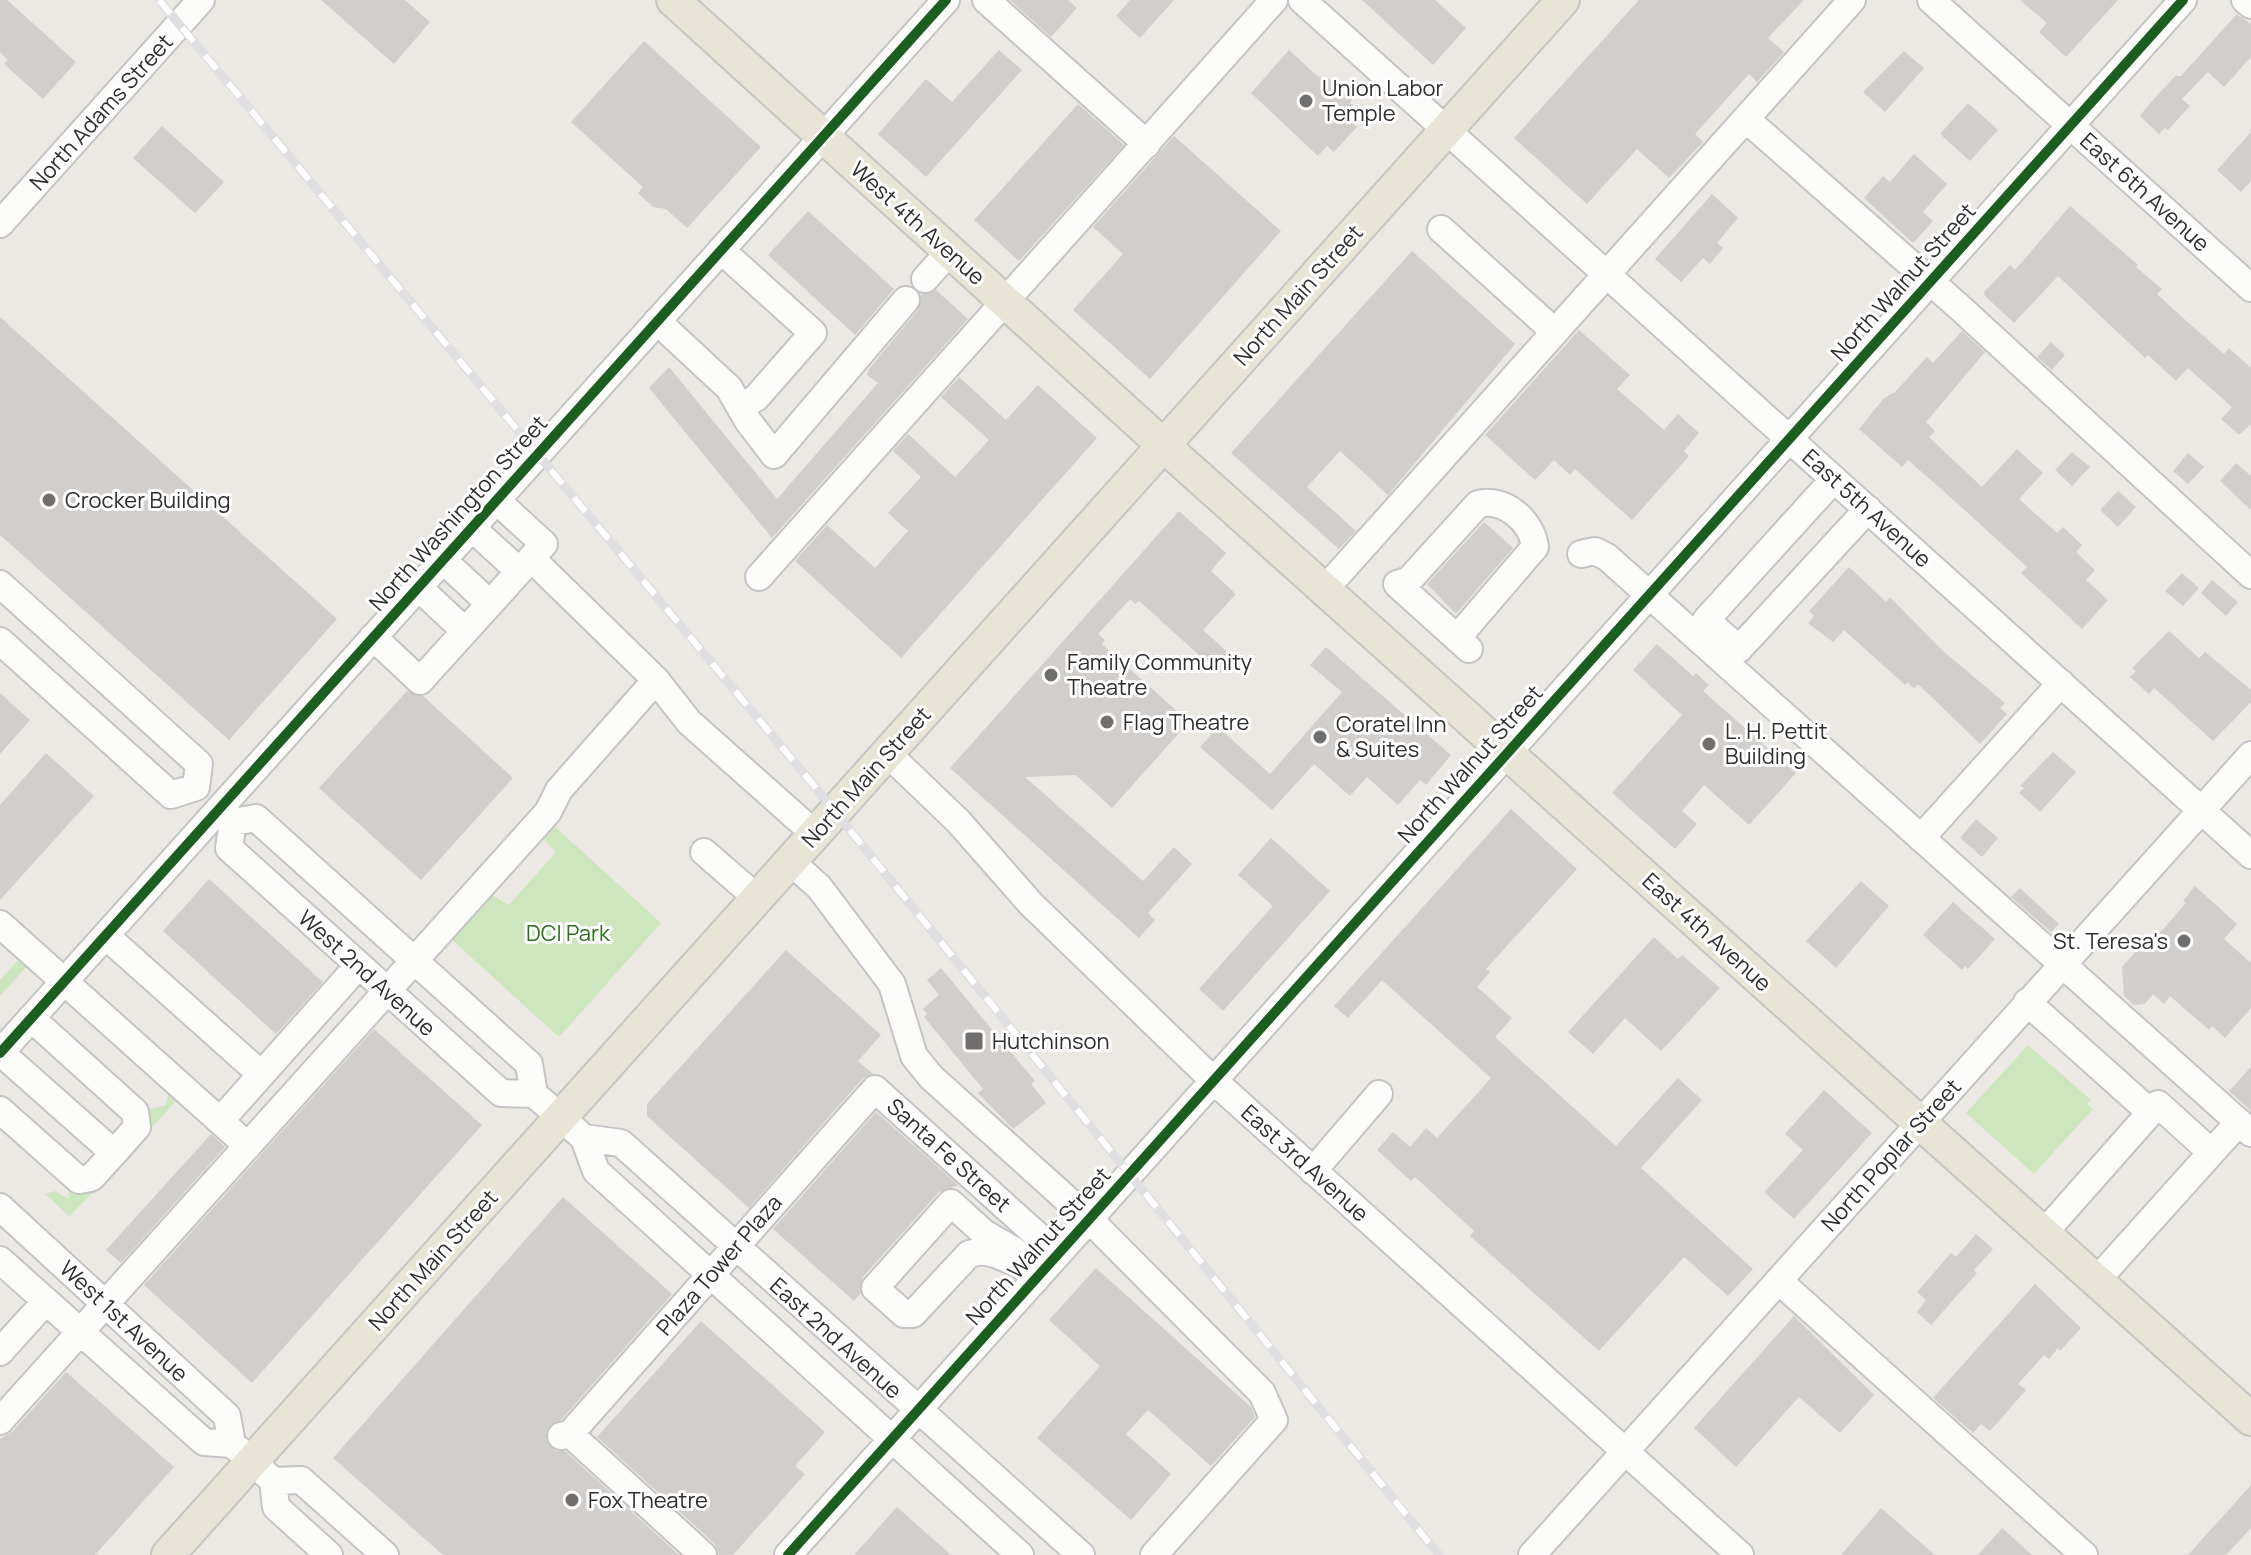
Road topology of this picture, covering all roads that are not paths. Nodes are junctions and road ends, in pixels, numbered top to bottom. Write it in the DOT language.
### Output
graph roads {
  1 [pos="201,0"];
  2 [pos="673,0"];
  3 [pos="946,0"];
  4 [pos="986,0"];
  5 [pos="1274,0"];
  6 [pos="1302,0"];
  7 [pos="1563,0"];
  8 [pos="1852,0"];
  9 [pos="1931,0"];
  10 [pos="2183,0"];
  11 [pos="2245,0"];
  12 [pos="2251,5"];
  13 [pos="1746,119"];
  14 [pos="2071,125"];
  15 [pos="1447,130"];
  16 [pos="822,137"];
  17 [pos="1147,144"];
  18 [pos="0,224"];
  19 [pos="1441,229"];
  20 [pos="721,250"];
  21 [pos="950,251"];
  22 [pos="1607,273"];
  23 [pos="925,279"];
  24 [pos="1931,282"];
  25 [pos="2251,288"];
  26 [pos="906,300"];
  27 [pos="1007,303"];
  28 [pos="657,321"];
  29 [pos="1555,332"];
  30 [pos="740,407"];
  31 [pos="1789,439"];
  32 [pos="1163,445"];
  33 [pos="1834,479"];
  34 [pos="496,500"];
  35 [pos="1868,509"];
  36 [pos="472,528"];
  37 [pos="1581,554"];
  38 [pos="443,560"];
  39 [pos="525,565"];
  40 [pos="2251,575"];
  41 [pos="759,577"];
  42 [pos="0,584"];
  43 [pos="418,587"];
  44 [pos="1325,589"];
  45 [pos="1648,596"];
  46 [pos="490,604"];
  47 [pos="465,631"];
  48 [pos="373,637"];
  49 [pos="0,641"];
  50 [pos="1463,644"];
  51 [pos="656,680"];
  52 [pos="2061,683"];
  53 [pos="1508,752"];
  54 [pos="887,753"];
  55 [pos="2251,755"];
  56 [pos="196,787"];
  57 [pos="2201,810"];
  58 [pos="227,815"];
  59 [pos="815,834"];
  60 [pos="1921,838"];
  61 [pos="704,852"];
  62 [pos="2251,855"];
  63 [pos="790,861"];
  64 [pos="757,898"];
  65 [pos="3,931"];
  66 [pos="106,936"];
  67 [pos="414,959"];
  68 [pos="359,965"];
  69 [pos="2062,965"];
  70 [pos="64,982"];
  71 [pos="386,989"];
  72 [pos="2027,1002"];
  73 [pos="31,1018"];
  74 [pos="0,1052"];
  75 [pos="254,1068"];
  76 [pos="1213,1080"];
  77 [pos="875,1089"];
  78 [pos="534,1094"];
  79 [pos="1379,1094"];
  80 [pos="0,1110"];
  81 [pos="2150,1112"];
  82 [pos="220,1121"];
  83 [pos="1919,1123"];
  84 [pos="573,1127"];
  85 [pos="2245,1128"];
  86 [pos="248,1146"];
  87 [pos="2211,1152"];
  88 [pos="114,1153"];
  89 [pos="1313,1171"];
  90 [pos="0,1207"];
  91 [pos="1091,1221"];
  92 [pos="2043,1234"];
  93 [pos="734,1246"];
  94 [pos="1058,1254"];
  95 [pos="0,1260"];
  96 [pos="1028,1272"];
  97 [pos="711,1275"];
  98 [pos="1779,1281"];
  99 [pos="2096,1281"];
  100 [pos="46,1301"];
  101 [pos="106,1303"];
  102 [pos="81,1332"];
  103 [pos="0,1352"];
  104 [pos="917,1411"];
  105 [pos="2251,1419"];
  106 [pos="0,1421"];
  107 [pos="891,1439"];
  108 [pos="1624,1451"];
  109 [pos="252,1462"];
  110 [pos="168,1555"];
  111 [pos="329,1555"];
  112 [pos="385,1555"];
  113 [pos="703,1555"];
  114 [pos="788,1555"];
  115 [pos="1020,1555"];
  116 [pos="1081,1555"];
  117 [pos="1154,1555"];
  118 [pos="1532,1555"];
  119 [pos="1740,1555"];
  120 [pos="2084,1555"];
  1 -- 18 [label="street, North Adams Street"];
  2 -- 16 [label="main road, West 4th Avenue"];
  3 -- 16 [label="street, North Washington Street"];
  4 -- 17 [label="street"];
  5 -- 17 [label="street"];
  6 -- 15 [label="street, East 5th Avenue"];
  7 -- 15 [label="main road, North Main Street"];
  8 -- 13 [label="street"];
  9 -- 14 [label="street, East 6th Avenue"];
  10 -- 14 [label="street, North Walnut Street"];
  11 -- 12 [label="street"];
  13 -- 22 [label="street"];
  13 -- 24 [label="street"];
  14 -- 24 [label="street, North Walnut Street"];
  14 -- 25 [label="street, East 6th Avenue"];
  15 -- 22 [label="street, East 5th Avenue"];
  15 -- 32 [label="main road, North Main Street"];
  16 -- 20 [label="street, North Washington Street"];
  16 -- 21 [label="main road, West 4th Avenue"];
  17 -- 27 [label="street"];
  19 -- 29 [label="street"];
  20 -- 28 [label="street, North Washington Street"];
  20 -- 30 [label="street"];
  21 -- 23 [label="street"];
  21 -- 27 [label="main road, West 4th Avenue"];
  22 -- 29 [label="street"];
  22 -- 31 [label="street, East 5th Avenue"];
  24 -- 31 [label="street, North Walnut Street"];
  24 -- 40 [label="street"];
  26 -- 30 [label="street"];
  27 -- 32 [label="main road, West 4th Avenue"];
  27 -- 41 [label="street"];
  28 -- 30 [label="street"];
  28 -- 34 [label="street, North Washington Street"];
  29 -- 44 [label="street"];
  31 -- 33 [label="street, East 5th Avenue"];
  31 -- 45 [label="street, North Walnut Street"];
  32 -- 44 [label="main road, East 4th Avenue"];
  32 -- 54 [label="main road, North Main Street"];
  33 -- 35 [label="street, East 5th Avenue"];
  33 -- 35 [label="street"];
  34 -- 36 [label="street, North Washington Street"];
  34 -- 39 [label="street"];
  35 -- 52 [label="street, East 5th Avenue"];
  36 -- 38 [label="street, North Washington Street"];
  36 -- 39 [label="street"];
  37 -- 45 [label="street"];
  38 -- 43 [label="street, North Washington Street"];
  38 -- 46 [label="street"];
  39 -- 46 [label="street"];
  39 -- 51 [label="street"];
  42 -- 56 [label="street"];
  43 -- 47 [label="street"];
  43 -- 48 [label="street, North Washington Street"];
  44 -- 53 [label="main road, East 4th Avenue"];
  45 -- 53 [label="street, North Walnut Street"];
  45 -- 60 [label="street"];
  46 -- 47 [label="street"];
  47 -- 48 [label="street"];
  48 -- 58 [label="street, North Washington Street"];
  49 -- 56 [label="street"];
  50 -- 50 [label="street"];
  51 -- 59 [label="street"];
  51 -- 67 [label="street"];
  52 -- 57 [label="street, East 5th Avenue"];
  52 -- 60 [label="street"];
  53 -- 76 [label="street, North Walnut Street"];
  53 -- 83 [label="main road, East 4th Avenue"];
  54 -- 59 [label="main road, North Main Street"];
  54 -- 76 [label="street, East 3rd Avenue"];
  55 -- 57 [label="street, North Poplar Street"];
  56 -- 58 [label="street"];
  57 -- 62 [label="street, East 5th Avenue"];
  57 -- 69 [label="street, North Poplar Street"];
  58 -- 66 [label="street, North Washington Street"];
  58 -- 67 [label="street, West 2nd Avenue"];
  58 -- 68 [label="street, West 2nd Avenue"];
  59 -- 63 [label="main road, North Main Street"];
  60 -- 69 [label="street"];
  61 -- 64 [label="street"];
  63 -- 64 [label="main road, North Main Street"];
  63 -- 91 [label="street"];
  64 -- 84 [label="main road, North Main Street"];
  65 -- 70 [label="street"];
  66 -- 70 [label="street, North Washington Street"];
  66 -- 75 [label="street"];
  67 -- 71 [label="street"];
  67 -- 78 [label="street, West 2nd Avenue"];
  68 -- 71 [label="street, West 2nd Avenue"];
  68 -- 82 [label="street"];
  69 -- 72 [label="street, North Poplar Street"];
  69 -- 85 [label="street"];
  70 -- 73 [label="street, North Washington Street"];
  70 -- 82 [label="street"];
  71 -- 78 [label="street, West 2nd Avenue"];
  71 -- 86 [label="street"];
  72 -- 81 [label="street"];
  72 -- 83 [label="street, North Poplar Street"];
  73 -- 74 [label="street, North Washington Street"];
  73 -- 88 [label="street"];
  74 -- 88 [label="street"];
  76 -- 89 [label="street, East 3rd Avenue"];
  76 -- 91 [label="street, North Walnut Street"];
  77 -- 93 [label="street, Plaza Tower Plaza"];
  77 -- 94 [label="street, Santa Fe Street"];
  78 -- 84 [label="street"];
  79 -- 89 [label="street"];
  80 -- 88 [label="street"];
  81 -- 87 [label="street"];
  81 -- 92 [label="street"];
  82 -- 86 [label="street"];
  83 -- 92 [label="main road, East 4th Avenue"];
  83 -- 98 [label="street, North Poplar Street"];
  84 -- 93 [label="street, East 2nd Avenue"];
  84 -- 97 [label="street, East 2nd Avenue"];
  84 -- 109 [label="main road, North Main Street"];
  85 -- 87 [label="street"];
  86 -- 101 [label="street"];
  87 -- 99 [label="street"];
  89 -- 108 [label="street, East 3rd Avenue"];
  90 -- 101 [label="street, West 1st Avenue"];
  91 -- 94 [label="street, North Walnut Street"];
  91 -- 117 [label="street"];
  92 -- 99 [label="main road, East 4th Avenue"];
  93 -- 97 [label="street, Plaza Tower Plaza"];
  93 -- 104 [label="street, East 2nd Avenue"];
  94 -- 96 [label="street, North Walnut Street"];
  95 -- 100 [label="street, West 1st Avenue"];
  96 -- 96 [label="street"];
  96 -- 104 [label="street, North Walnut Street"];
  97 -- 107 [label="street, East 2nd Avenue"];
  97 -- 113 [label="street, Plaza Tower Plaza"];
  98 -- 108 [label="street, North Poplar Street"];
  98 -- 120 [label="street"];
  99 -- 105 [label="main road, East 4th Avenue"];
  100 -- 102 [label="street, West 1st Avenue"];
  100 -- 103 [label="street"];
  101 -- 102 [label="street"];
  101 -- 109 [label="street, West 1st Avenue"];
  102 -- 106 [label="street"];
  102 -- 109 [label="street, West 1st Avenue"];
  104 -- 107 [label="street, North Walnut Street"];
  104 -- 116 [label="street, East 2nd Avenue"];
  107 -- 114 [label="street, North Walnut Street"];
  107 -- 115 [label="street, East 2nd Avenue"];
  108 -- 118 [label="street, North Poplar Street"];
  108 -- 119 [label="street, East 3rd Avenue"];
  109 -- 110 [label="main road, North Main Street"];
  109 -- 111 [label="street"];
  109 -- 112 [label="street"];
}
